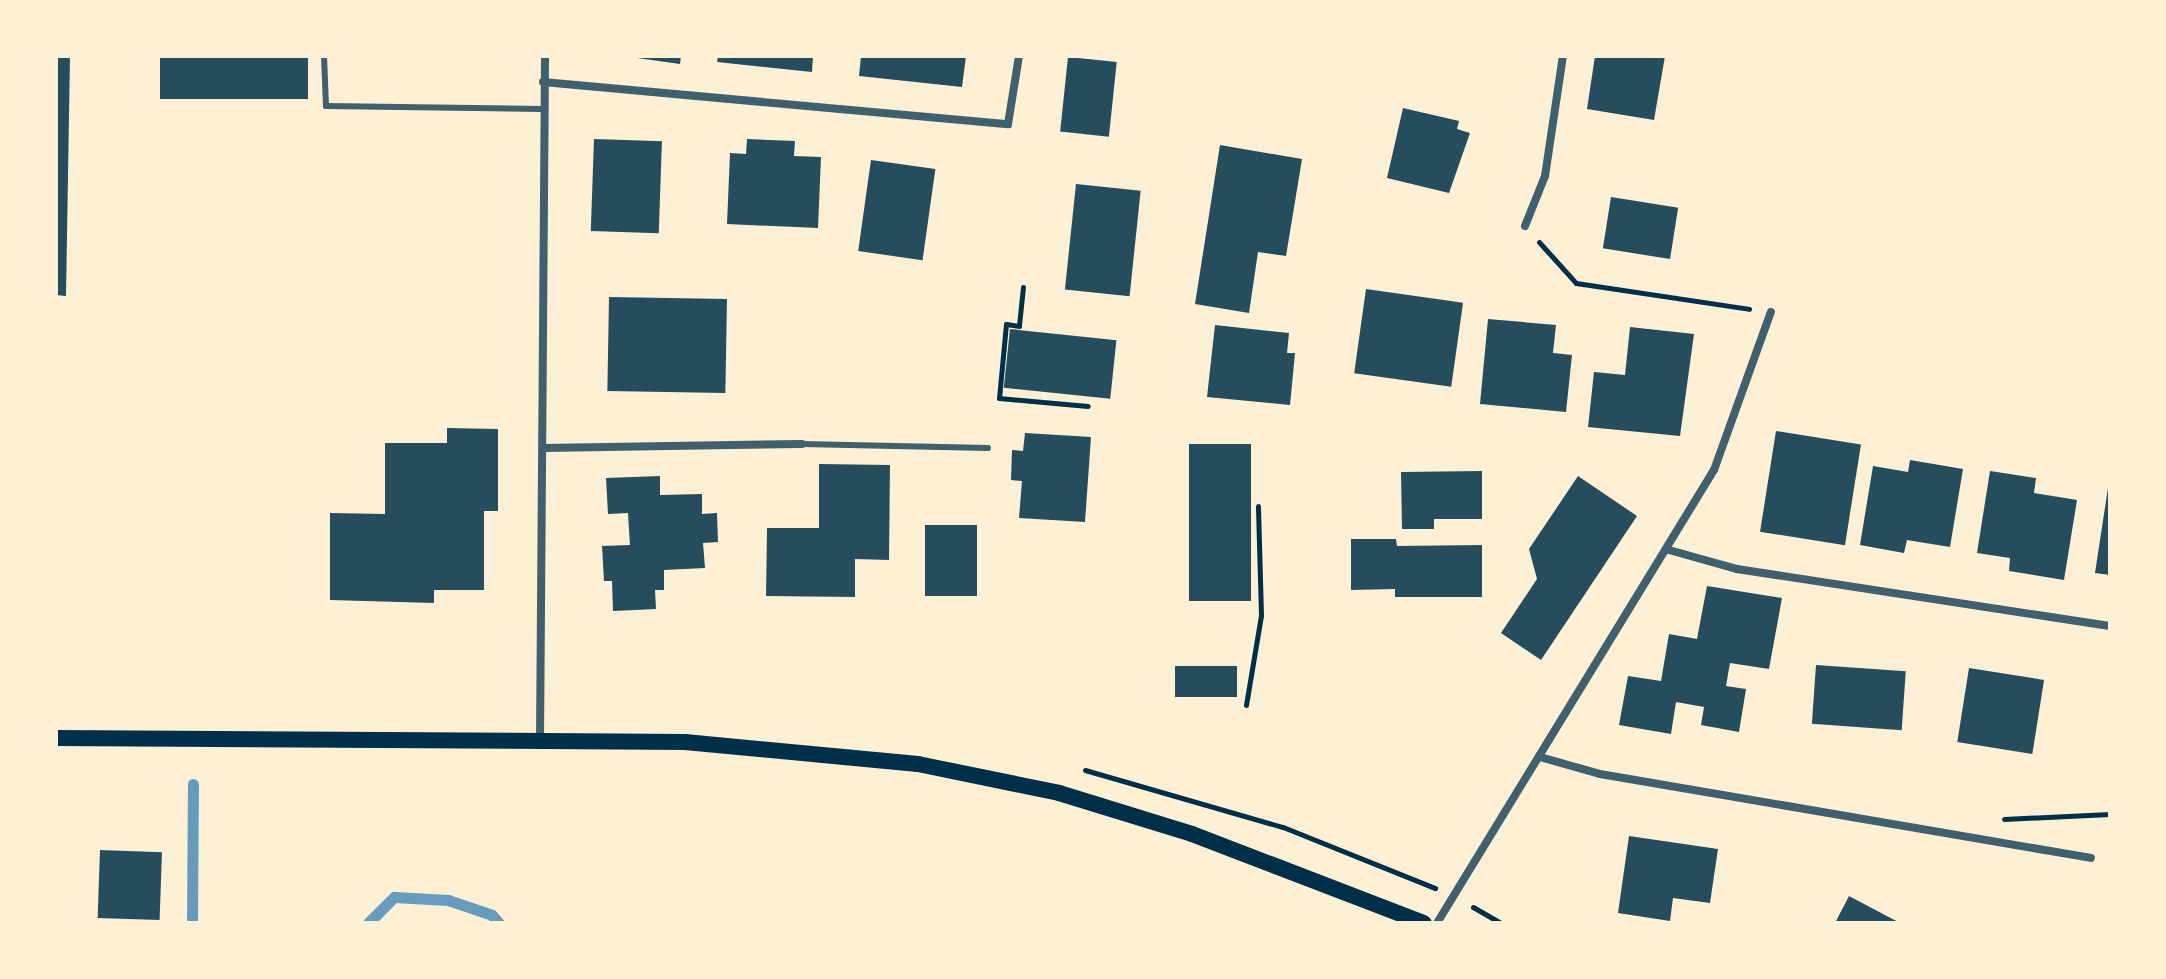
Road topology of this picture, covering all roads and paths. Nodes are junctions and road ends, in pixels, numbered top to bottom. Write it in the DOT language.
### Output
graph roads {
  1 [pos="324,56"];
  2 [pos="545,56"];
  3 [pos="1019,56"];
  4 [pos="1563,56"];
  5 [pos="543,82"];
  6 [pos="542,109"];
  7 [pos="1525,226"];
  8 [pos="1023,287"];
  9 [pos="1771,312"];
  10 [pos="1088,406"];
  11 [pos="802,444"];
  12 [pos="543,448"];
  13 [pos="988,448"];
  14 [pos="1258,506"];
  15 [pos="1669,550"];
  16 [pos="2110,626"];
  17 [pos="1246,705"];
  18 [pos="56,738"];
  19 [pos="540,742"];
  20 [pos="1540,757"];
  21 [pos="2110,814"];
  22 [pos="1995,821"];
  23 [pos="2091,858"];
  24 [pos="1424,923"];
  25 [pos="1437,923"];
  1 -- 6 [label="lane"];
  2 -- 5 [label="street"];
  3 -- 5 [label="street"];
  4 -- 7 [label="street"];
  5 -- 6 [label="street"];
  6 -- 12 [label="street"];
  7 -- 9 [label="path"];
  8 -- 10 [label="path"];
  9 -- 15 [label="street"];
  11 -- 12 [label="street"];
  11 -- 13 [label="lane"];
  12 -- 19 [label="street"];
  14 -- 17 [label="path"];
  15 -- 16 [label="street"];
  15 -- 20 [label="street"];
  18 -- 19 [label="main road"];
  19 -- 24 [label="main road"];
  20 -- 23 [label="street"];
  20 -- 25 [label="street"];
  21 -- 22 [label="path"];
}
